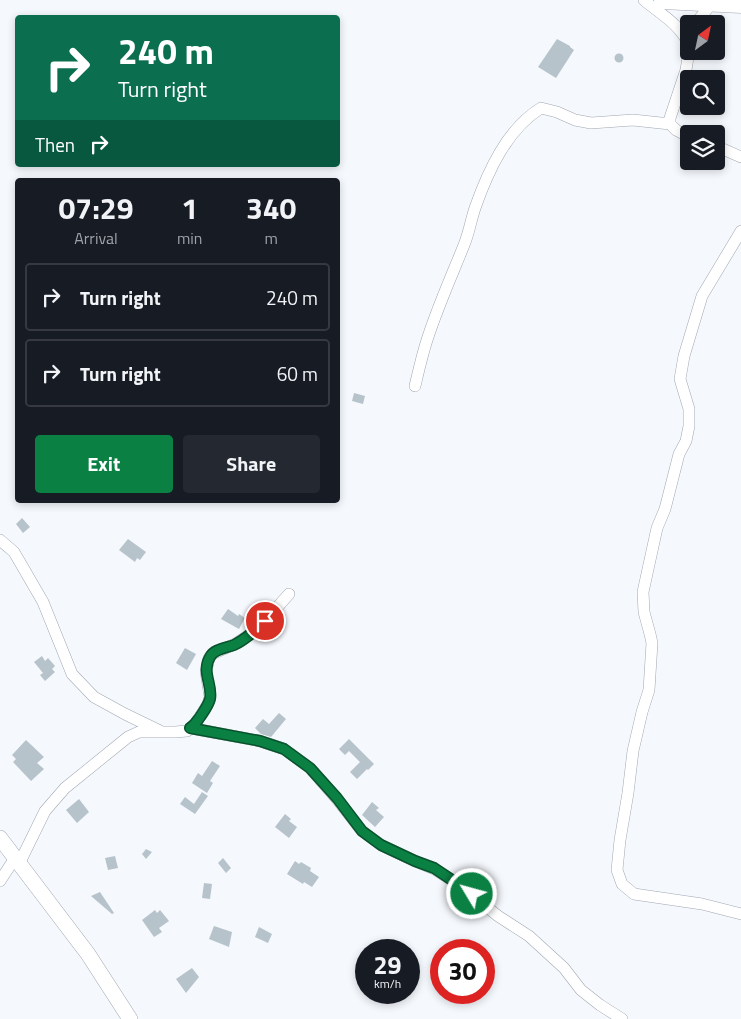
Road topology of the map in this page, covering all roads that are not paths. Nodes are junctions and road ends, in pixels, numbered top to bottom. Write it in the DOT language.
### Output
graph roads {
  1 [pos="644,0"];
  2 [pos="663,0"];
  3 [pos="713,2"];
  4 [pos="741,4"];
  5 [pos="702,15"];
  6 [pos="680,30"];
  7 [pos="688,60"];
  8 [pos="670,124"];
  9 [pos="680,132"];
  10 [pos="725,150"];
  11 [pos="741,157"];
  12 [pos="741,231"];
  13 [pos="415,386"];
  14 [pos="0,540"];
  15 [pos="289,594"];
  16 [pos="190,728"];
  17 [pos="162,732"];
  18 [pos="0,838"];
  19 [pos="17,861"];
  20 [pos="0,881"];
  21 [pos="741,914"];
  22 [pos="130,1019"];
  23 [pos="622,1019"];
  1 -- 6 [label="street"];
  2 -- 3 [label="highway"];
  3 -- 4 [label="highway"];
  3 -- 5 [label="street"];
  7 -- 8 [label="street"];
  8 -- 9 [label="street"];
  8 -- 13 [label="street"];
  10 -- 11 [label="street"];
  12 -- 21 [label="street"];
  14 -- 17 [label="street"];
  15 -- 16 [label="street"];
  16 -- 17 [label="street"];
  16 -- 23 [label="street"];
  17 -- 19 [label="street"];
  18 -- 19 [label="main road"];
  19 -- 20 [label="street"];
  19 -- 22 [label="main road"];
}
